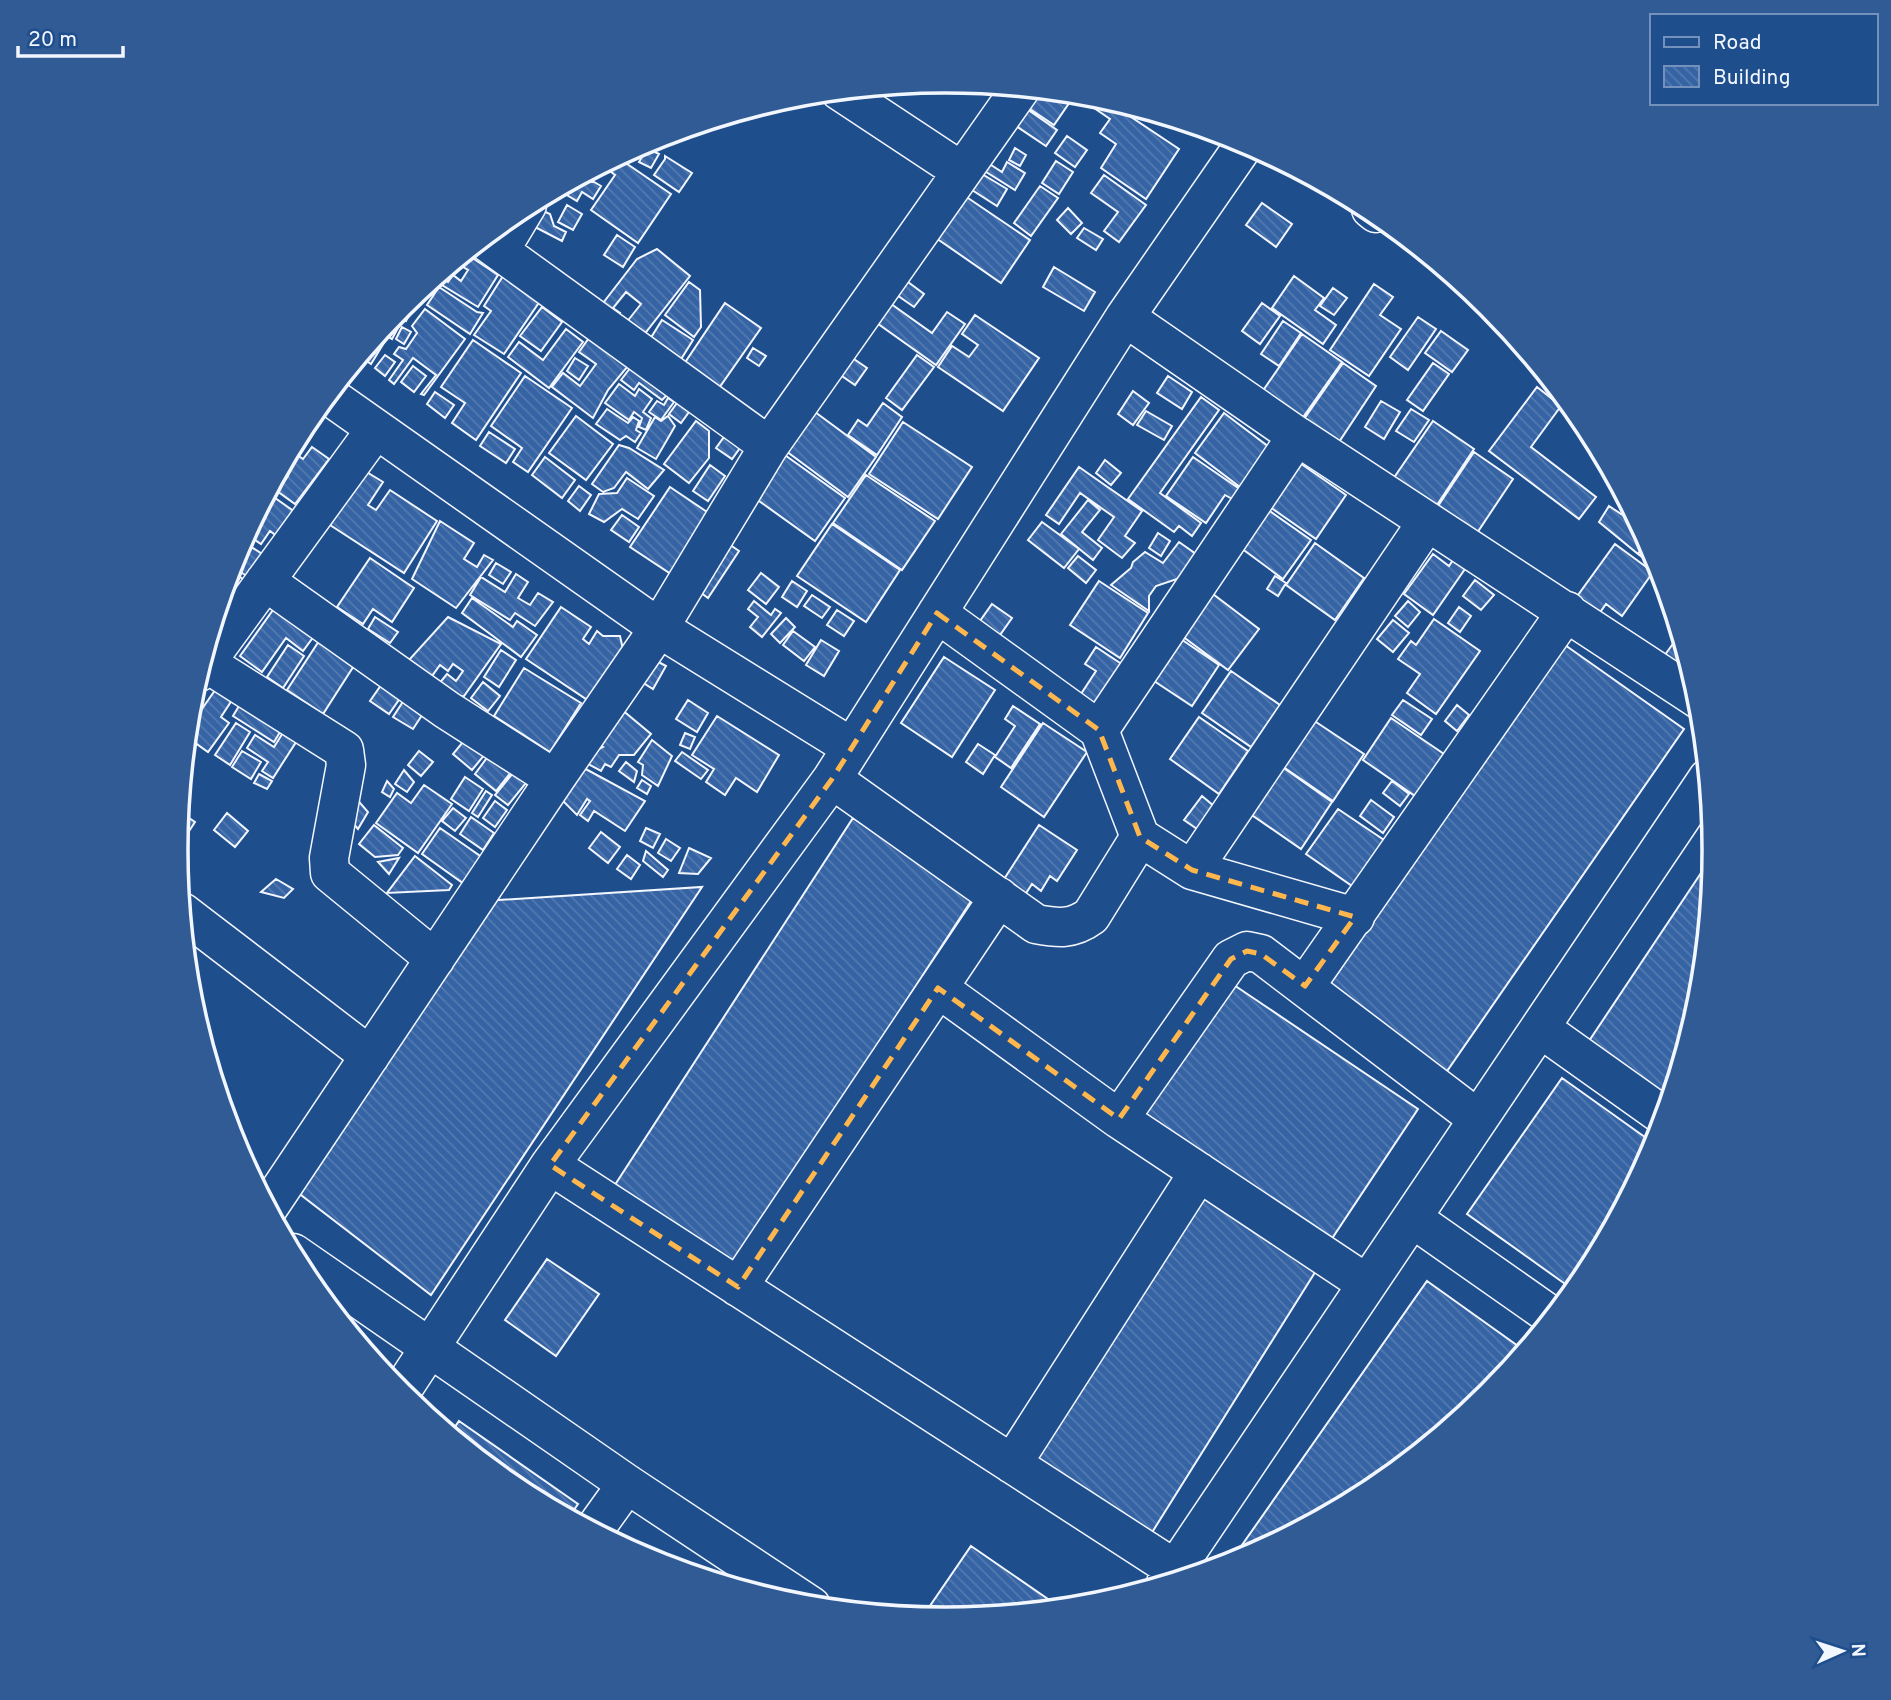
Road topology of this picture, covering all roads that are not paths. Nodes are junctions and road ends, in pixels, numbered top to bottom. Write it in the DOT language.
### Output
graph roads {
  1 [pos="1015,96"];
  2 [pos="851,99"];
  3 [pos="1239,152"];
  4 [pos="961,172"];
  5 [pos="491,244"];
  6 [pos="1125,317"];
  7 [pos="336,401"];
  8 [pos="376,429"];
  9 [pos="1297,436"];
  10 [pos="769,446"];
  11 [pos="1427,522"];
  12 [pos="265,581"];
  13 [pos="1567,611"];
  14 [pos="937,612"];
  15 [pos="659,628"];
  16 [pos="216,647"];
  17 [pos="210,669"];
  18 [pos="1685,690"];
  19 [pos="1098,730"];
  20 [pos="851,747"];
  21 [pos="555,779"];
  22 [pos="832,779"];
  23 [pos="1700,790"];
  24 [pos="1140,837"];
  25 [pos="1192,870"];
  26 [pos="999,897"];
  27 [pos="1355,917"];
  28 [pos="192,920"];
  29 [pos="435,959"];
  30 [pos="1305,986"];
  31 [pos="937,988"];
  32 [pos="1540,1028"];
  33 [pos="370,1056"];
  34 [pos="1656,1111"];
  35 [pos="1119,1119"];
  36 [pos="1478,1119"];
  37 [pos="550,1165"];
  38 [pos="1199,1172"];
  39 [pos="274,1199"];
  40 [pos="1412,1218"];
  41 [pos="313,1267"];
  42 [pos="1367,1284"];
  43 [pos="738,1287"];
  44 [pos="1545,1312"];
  45 [pos="430,1346"];
  46 [pos="407,1382"];
  47 [pos="1012,1464"];
  48 [pos="627,1484"];
  49 [pos="599,1523"];
  50 [pos="1181,1569"];
  51 [pos="1170,1573"];
  52 [pos="787,1590"];
  1 -- 4 [label="street"];
  2 -- 4 [label="street"];
  3 -- 6 [label="street"];
  4 -- 10 [label="street"];
  5 -- 10 [label="street"];
  6 -- 9 [label="street"];
  6 -- 14 [label="street"];
  7 -- 8 [label="street"];
  8 -- 12 [label="street"];
  8 -- 15 [label="street"];
  9 -- 11 [label="street"];
  9 -- 19 [label="street"];
  10 -- 15 [label="street"];
  11 -- 13 [label="street"];
  11 -- 25 [label="street"];
  12 -- 16 [label="street"];
  12 -- 21 [label="street"];
  13 -- 18 [label="street"];
  13 -- 27 [label="street"];
  14 -- 19 [label="street"];
  14 -- 20 [label="street"];
  15 -- 20 [label="street"];
  15 -- 21 [label="street"];
  17 -- 29 [label="street"];
  19 -- 24 [label="street"];
  20 -- 22 [label="street"];
  21 -- 29 [label="street"];
  22 -- 26 [label="street"];
  22 -- 37 [label="street"];
  23 -- 32 [label="street"];
  24 -- 25 [label="street"];
  24 -- 26 [label="street"];
  25 -- 27 [label="street"];
  26 -- 31 [label="street"];
  27 -- 30 [label="street"];
  28 -- 33 [label="street"];
  29 -- 33 [label="street"];
  30 -- 35 [label="street"];
  30 -- 36 [label="street"];
  31 -- 35 [label="street"];
  31 -- 43 [label="street"];
  32 -- 34 [label="street"];
  32 -- 36 [label="street"];
  33 -- 39 [label="street"];
  35 -- 38 [label="street"];
  36 -- 40 [label="street"];
  37 -- 43 [label="street"];
  37 -- 45 [label="street"];
  38 -- 42 [label="street"];
  38 -- 47 [label="street"];
  40 -- 42 [label="street"];
  40 -- 44 [label="street"];
  41 -- 45 [label="street"];
  42 -- 50 [label="street"];
  43 -- 47 [label="street"];
  45 -- 46 [label="street"];
  45 -- 48 [label="street"];
  47 -- 51 [label="street"];
  48 -- 49 [label="street"];
  48 -- 52 [label="street"];
}
